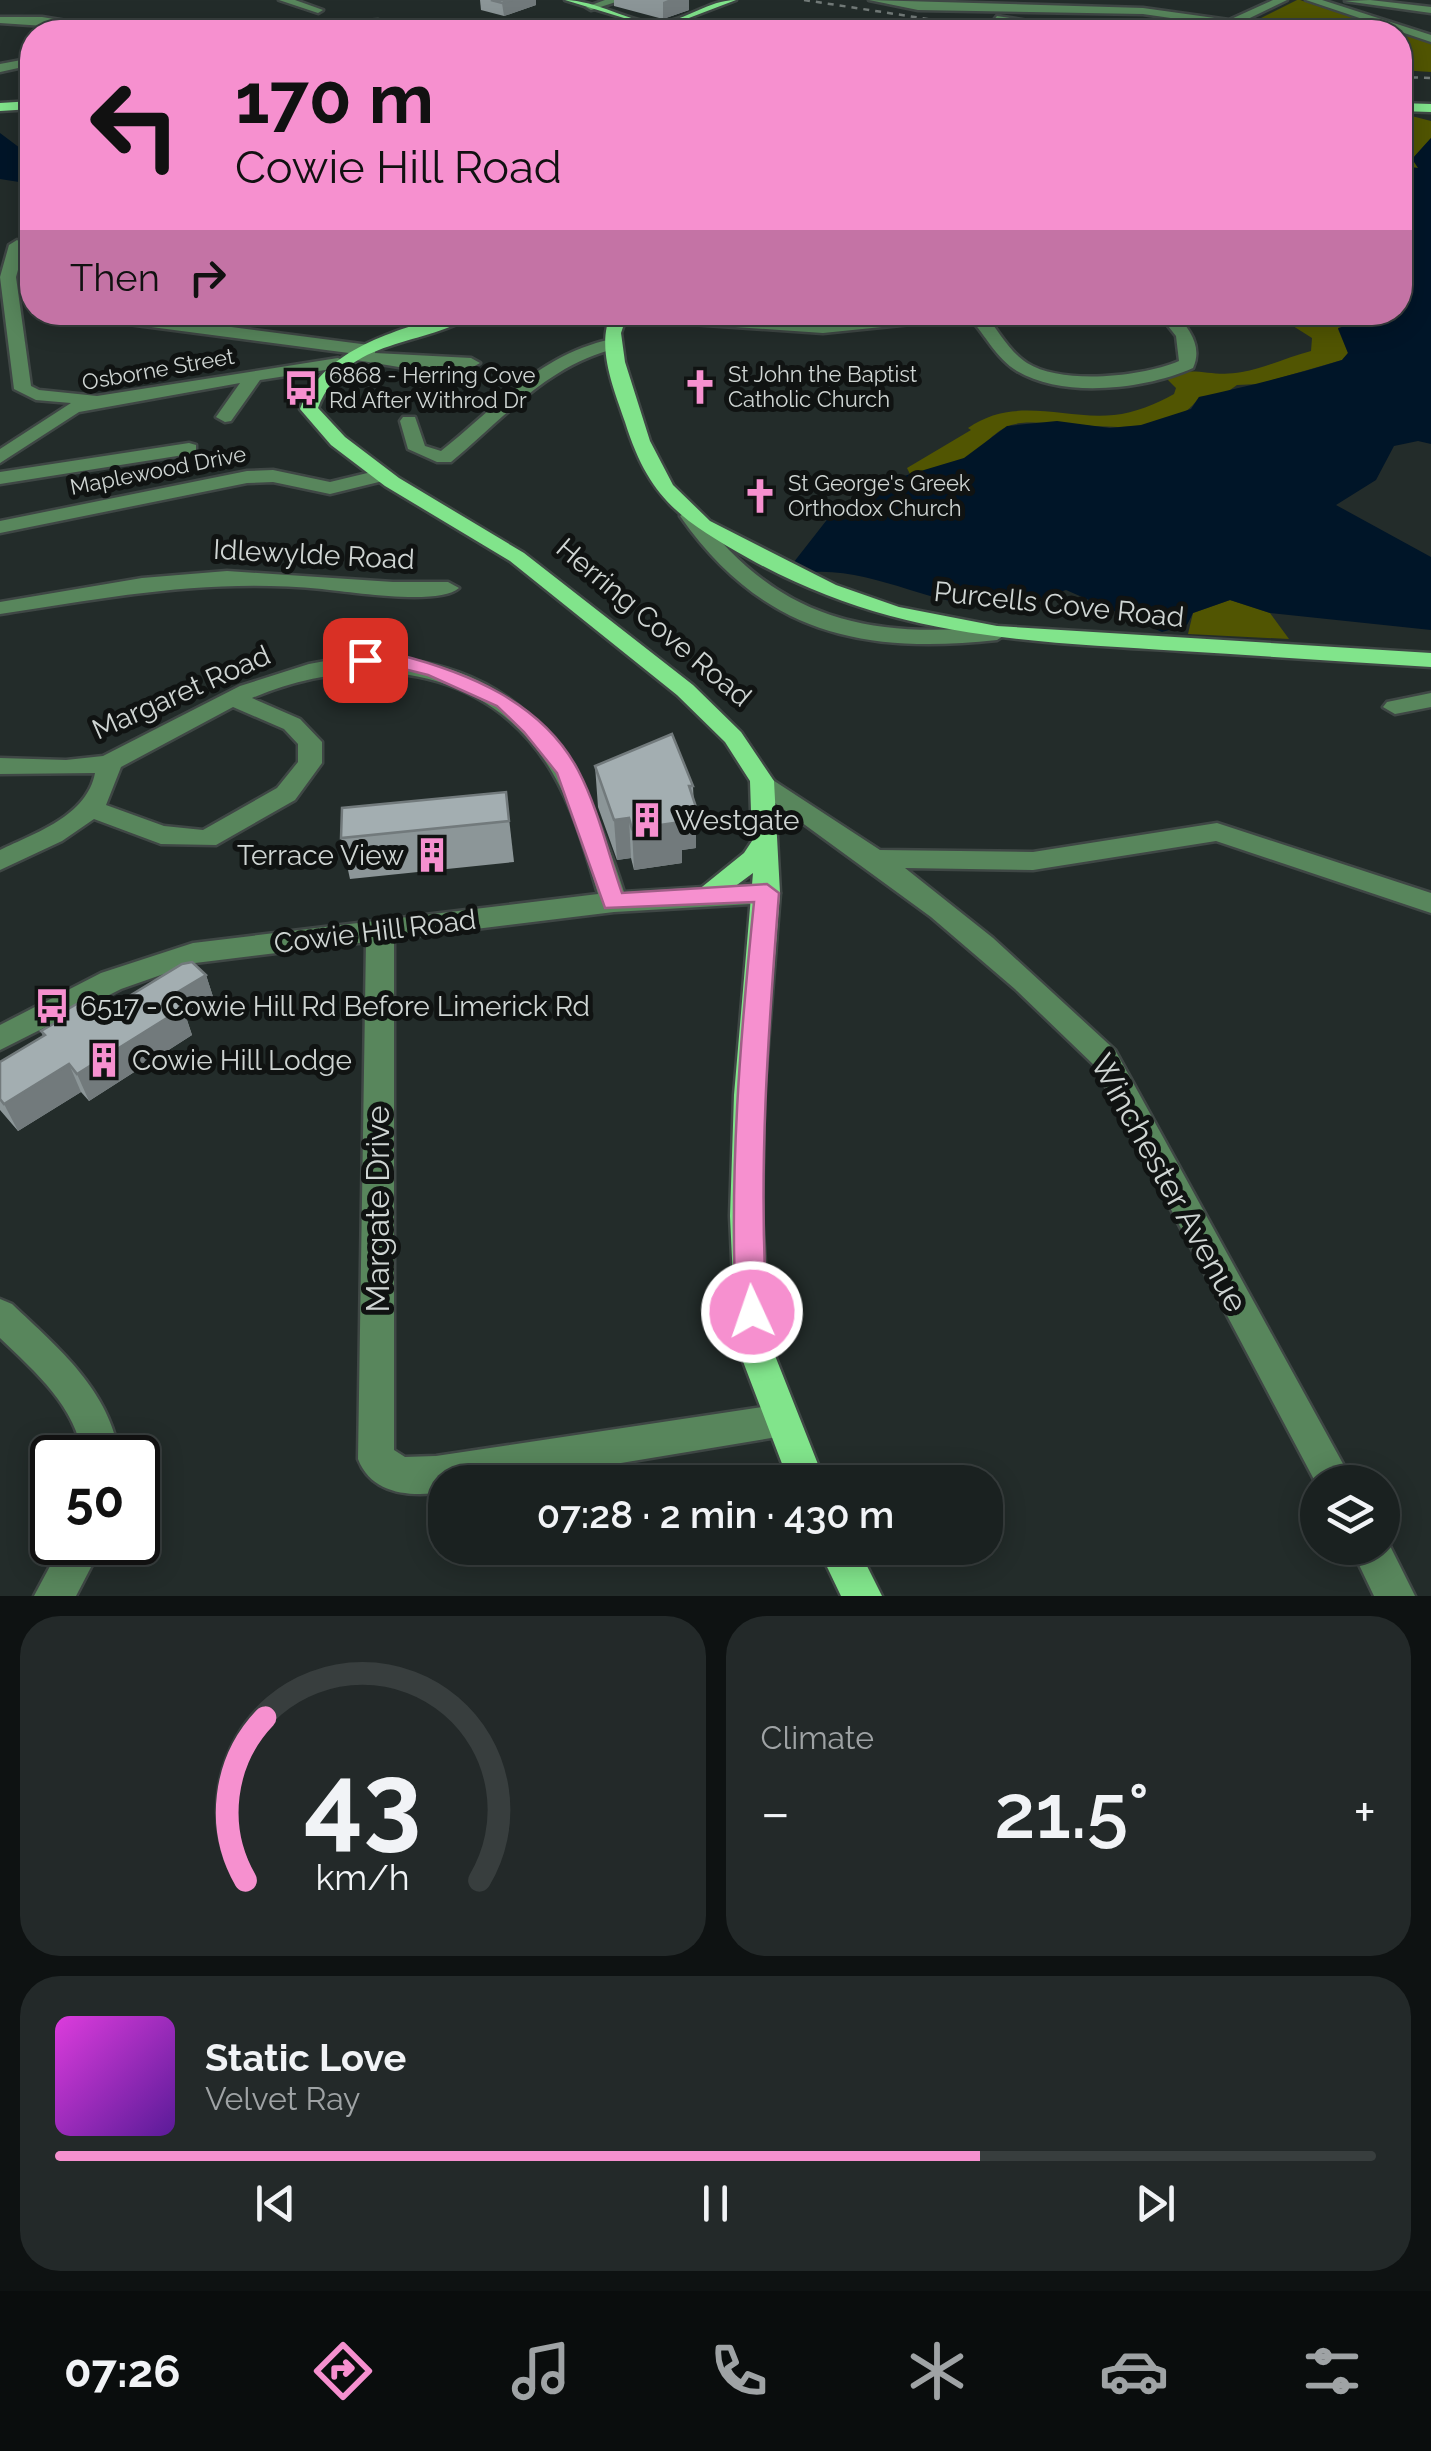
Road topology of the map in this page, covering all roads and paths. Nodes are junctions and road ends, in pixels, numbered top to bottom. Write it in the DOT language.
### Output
graph roads {
  1 [pos="284,0"];
  2 [pos="570,0"];
  3 [pos="616,0"];
  4 [pos="731,0"];
  5 [pos="874,0"];
  6 [pos="1075,0"];
  7 [pos="1166,0"];
  8 [pos="1282,0"];
  9 [pos="1312,0"];
  10 [pos="1340,0"];
  11 [pos="591,7"];
  12 [pos="973,7"];
  13 [pos="318,10"];
  14 [pos="1102,10"];
  15 [pos="1142,10"];
  16 [pos="1431,10"];
  17 [pos="703,12"];
  18 [pos="614,20"];
  19 [pos="638,20"];
  20 [pos="678,20"];
  21 [pos="699,20"];
  22 [pos="1028,20"];
  23 [pos="1206,20"];
  24 [pos="1240,20"];
  25 [pos="1373,20"];
  26 [pos="16,245"];
  27 [pos="12,306"];
  28 [pos="20,307"];
  29 [pos="157,325"];
  30 [pos="436,325"];
  31 [pos="616,325"];
  32 [pos="782,325"];
  33 [pos="854,325"];
  34 [pos="987,325"];
  35 [pos="1175,325"];
  36 [pos="612,344"];
  37 [pos="354,356"];
  38 [pos="471,363"];
  39 [pos="256,374"];
  40 [pos="110,398"];
  41 [pos="225,418"];
  42 [pos="408,421"];
  43 [pos="188,449"];
  44 [pos="0,457"];
  45 [pos="384,475"];
  46 [pos="0,478"];
  47 [pos="690,516"];
  48 [pos="0,527"];
  49 [pos="448,588"];
  50 [pos="0,608"];
  51 [pos="997,634"];
  52 [pos="1431,660"];
  53 [pos="233,698"];
  54 [pos="1431,700"];
  55 [pos="1395,707"];
  56 [pos="109,763"];
  57 [pos="0,766"];
  58 [pos="762,781"];
  59 [pos="92,809"];
  60 [pos="765,841"];
  61 [pos="878,859"];
  62 [pos="0,861"];
  63 [pos="767,893"];
  64 [pos="705,895"];
  65 [pos="614,902"];
  66 [pos="1431,903"];
  67 [pos="380,930"];
  68 [pos="0,1038"];
  69 [pos="0,1314"];
  70 [pos="782,1422"];
  71 [pos="99,1435"];
  72 [pos="801,1465"];
  73 [pos="1326,1465"];
  74 [pos="72,1565"];
  75 [pos="846,1565"];
  76 [pos="1379,1565"];
  77 [pos="54,1596"];
  78 [pos="862,1596"];
  79 [pos="1395,1596"];
  1 -- 13 [label="street"];
  2 -- 11 [label="main road"];
  3 -- 11 [label="street"];
  4 -- 17 [label="main road"];
  5 -- 12 [label="street"];
  6 -- 14 [label="street"];
  7 -- 15 [label="street"];
  8 -- 24 [label="street"];
  9 -- 25 [label="street"];
  10 -- 16 [label="street"];
  11 -- 18 [label="main road"];
  11 -- 19 [label="main road"];
  12 -- 14 [label="street"];
  12 -- 22 [label="street"];
  14 -- 15 [label="street"];
  15 -- 23 [label="street"];
  17 -- 20 [label="main road"];
  17 -- 21 [label="main road"];
  26 -- 27 [label="street"];
  27 -- 28 [label="street"];
  27 -- 40 [label="street"];
  29 -- 37 [label="street"];
  30 -- 37 [label="main road"];
  31 -- 36 [label="main road"];
  32 -- 33 [label="street"];
  34 -- 35 [label="street"];
  36 -- 42 [label="street"];
  36 -- 47 [label="main road, Purcells Cove Road"];
  37 -- 38 [label="street"];
  37 -- 39 [label="street, Osborne Street"];
  37 -- 45 [label="main road, Herring Cove Road"];
  39 -- 40 [label="street, Osborne Street"];
  39 -- 41 [label="street"];
  40 -- 44 [label="street, Osborne Street"];
  43 -- 46 [label="street"];
  45 -- 48 [label="street, Maplewood Drive"];
  45 -- 58 [label="main road, Herring Cove Road"];
  47 -- 51 [label="main road, Purcells Cove Road"];
  47 -- 51 [label="street"];
  49 -- 50 [label="street, Idlewylde Road"];
  51 -- 52 [label="main road, Purcells Cove Road"];
  53 -- 56 [label="street, Margaret Road"];
  53 -- 59 [label="street"];
  53 -- 65 [label="street, Margaret Road"];
  54 -- 55 [label="street"];
  56 -- 57 [label="street, Margaret Road"];
  56 -- 59 [label="street"];
  58 -- 60 [label="main road"];
  58 -- 61 [label="street, Winchester Avenue"];
  59 -- 62 [label="street"];
  60 -- 63 [label="main road"];
  60 -- 64 [label="main road"];
  61 -- 66 [label="street"];
  61 -- 73 [label="street, Winchester Avenue"];
  63 -- 64 [label="street, Cowie Hill Road"];
  63 -- 70 [label="main road"];
  64 -- 65 [label="street, Cowie Hill Road"];
  65 -- 67 [label="street, Cowie Hill Road"];
  67 -- 68 [label="street, Cowie Hill Road"];
  67 -- 70 [label="street, Margate Drive"];
  69 -- 71 [label="street"];
  70 -- 72 [label="main road"];
  74 -- 77 [label="street"];
  75 -- 78 [label="main road"];
  76 -- 79 [label="street"];
}
